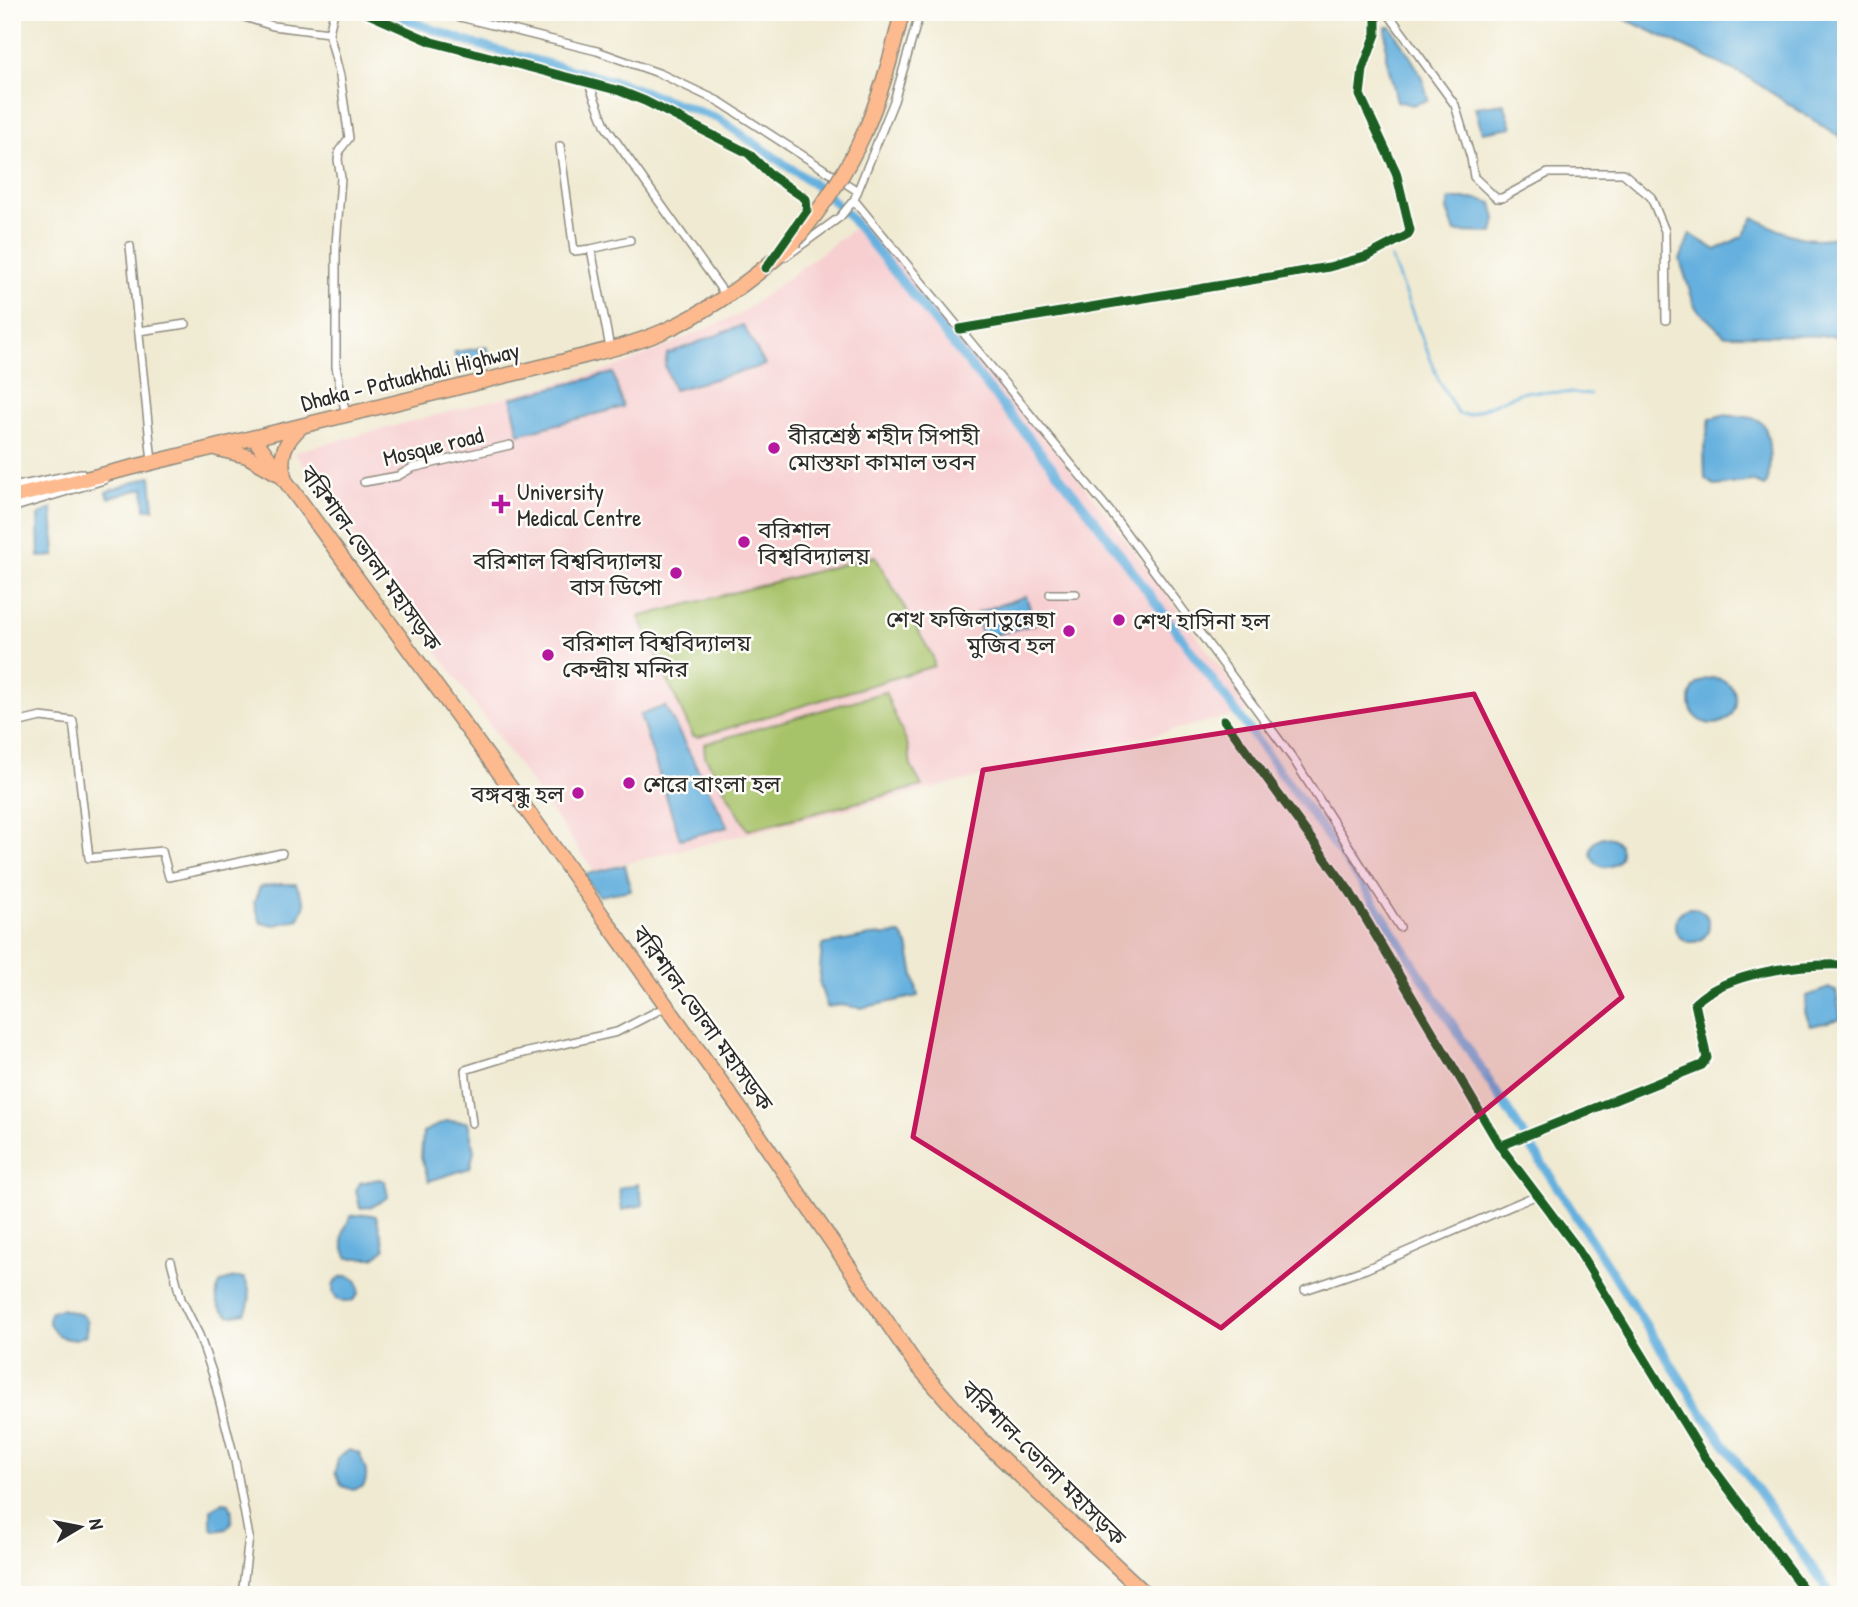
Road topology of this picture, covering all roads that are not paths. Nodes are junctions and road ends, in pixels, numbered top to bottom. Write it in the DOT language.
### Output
graph roads {
  1 [pos="229,12"];
  2 [pos="334,12"];
  3 [pos="364,12"];
  4 [pos="440,12"];
  5 [pos="902,12"];
  6 [pos="920,12"];
  7 [pos="1376,12"];
  8 [pos="1387,12"];
  9 [pos="329,33"];
  10 [pos="589,84"];
  11 [pos="559,146"];
  12 [pos="856,190"];
  13 [pos="852,203"];
  14 [pos="630,240"];
  15 [pos="130,246"];
  16 [pos="591,249"];
  17 [pos="766,268"];
  18 [pos="727,297"];
  19 [pos="1666,320"];
  20 [pos="186,324"];
  21 [pos="960,329"];
  22 [pos="139,331"];
  23 [pos="610,348"];
  24 [pos="346,415"];
  25 [pos="302,426"];
  26 [pos="254,438"];
  27 [pos="510,445"];
  28 [pos="216,448"];
  29 [pos="152,463"];
  30 [pos="137,467"];
  31 [pos="284,477"];
  32 [pos="364,482"];
  33 [pos="12,487"];
  34 [pos="12,497"];
  35 [pos="12,508"];
  36 [pos="1050,594"];
  37 [pos="1076,594"];
  38 [pos="1224,720"];
  39 [pos="12,724"];
  40 [pos="282,853"];
  41 [pos="1400,927"];
  42 [pos="1846,965"];
  43 [pos="667,1006"];
  44 [pos="472,1123"];
  45 [pos="1500,1146"];
  46 [pos="1537,1195"];
  47 [pos="171,1261"];
  48 [pos="1305,1290"];
  49 [pos="242,1595"];
  50 [pos="1147,1595"];
  51 [pos="1808,1595"];
  1 -- 9 [label="street"];
  2 -- 9 [label="street"];
  3 -- 10 [label="street"];
  4 -- 12 [label="street"];
  5 -- 17 [label="highway, Dhaka - Patuakhali Highway, bridge"];
  6 -- 12 [label="street"];
  7 -- 21 [label="street"];
  8 -- 19 [label="street"];
  9 -- 24 [label="street"];
  10 -- 17 [label="street"];
  10 -- 18 [label="street"];
  11 -- 16 [label="street"];
  12 -- 13 [label="street"];
  13 -- 17 [label="street"];
  13 -- 21 [label="street"];
  14 -- 16 [label="street"];
  15 -- 22 [label="street"];
  16 -- 23 [label="street"];
  17 -- 18 [label="highway, Dhaka - Patuakhali Highway"];
  18 -- 23 [label="highway, Dhaka - Patuakhali Highway"];
  20 -- 22 [label="street"];
  21 -- 41 [label="street"];
  22 -- 29 [label="street"];
  23 -- 24 [label="highway, Dhaka - Patuakhali Highway"];
  24 -- 25 [label="highway, Dhaka - Patuakhali Highway"];
  25 -- 26 [label="highway, Dhaka - Patuakhali Highway"];
  25 -- 31 [label="highway"];
  26 -- 28 [label="highway, Dhaka - Patuakhali Highway"];
  26 -- 31 [label="highway, বরিশাল-ভোলা মহাসড়ক"];
  27 -- 32 [label="street, Mosque road"];
  28 -- 29 [label="highway, Dhaka - Patuakhali Highway"];
  28 -- 31 [label="highway"];
  29 -- 30 [label="highway, Dhaka - Patuakhali Highway"];
  30 -- 33 [label="street"];
  30 -- 34 [label="highway, Dhaka - Patuakhali Highway"];
  30 -- 35 [label="street"];
  31 -- 43 [label="highway, বরিশাল-ভোলা মহাসড়ক"];
  36 -- 37 [label="street"];
  38 -- 45 [label="street"];
  39 -- 40 [label="street"];
  42 -- 45 [label="street"];
  43 -- 44 [label="street"];
  43 -- 50 [label="highway, বরিশাল-ভোলা মহাসড়ক"];
  45 -- 46 [label="street"];
  46 -- 48 [label="street"];
  46 -- 51 [label="street"];
  47 -- 49 [label="street"];
}
